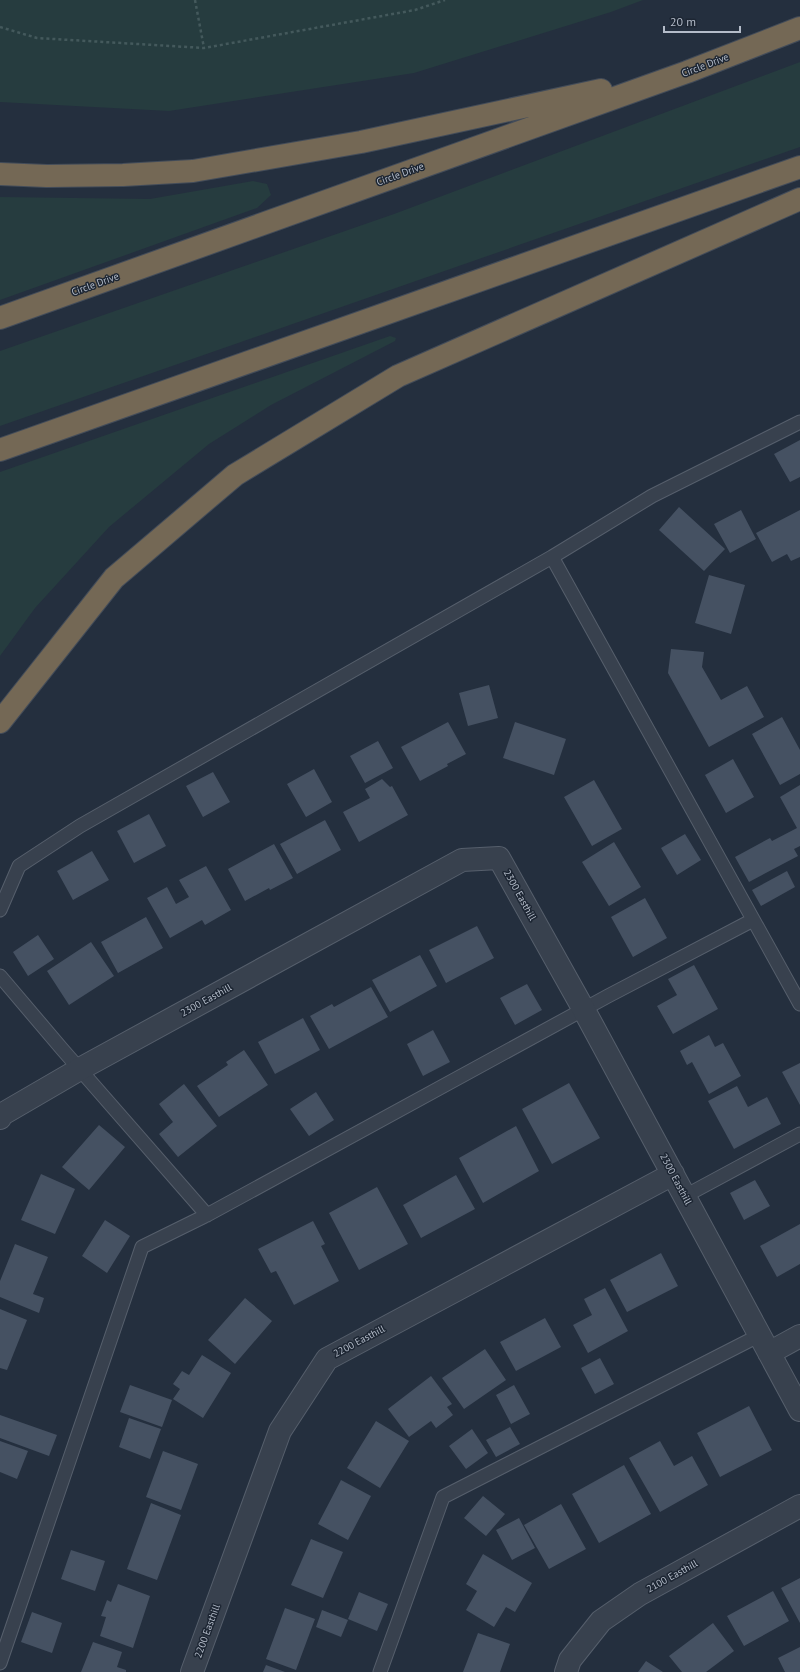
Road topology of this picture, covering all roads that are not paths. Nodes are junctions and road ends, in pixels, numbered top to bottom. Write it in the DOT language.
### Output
graph roads {
  1 [pos="800,28"];
  2 [pos="686,72"];
  3 [pos="800,167"];
  4 [pos="0,174"];
  5 [pos="800,199"];
  6 [pos="0,318"];
  7 [pos="800,422"];
  8 [pos="0,450"];
  9 [pos="552,557"];
  10 [pos="0,722"];
  11 [pos="0,910"];
  12 [pos="753,920"];
  13 [pos="0,976"];
  14 [pos="800,1004"];
  15 [pos="584,1010"];
  16 [pos="80,1069"];
  17 [pos="0,1118"];
  18 [pos="800,1134"];
  19 [pos="673,1174"];
  20 [pos="685,1196"];
  21 [pos="207,1215"];
  22 [pos="800,1336"];
  23 [pos="765,1344"];
  24 [pos="800,1410"];
  25 [pos="800,1506"];
  26 [pos="0,1663"];
  27 [pos="192,1672"];
  28 [pos="380,1672"];
  29 [pos="566,1672"];
  1 -- 2 [label="highway, Circle Drive"];
  2 -- 4 [label="highway"];
  2 -- 6 [label="highway, Circle Drive"];
  3 -- 8 [label="highway"];
  5 -- 10 [label="highway"];
  7 -- 9 [label="lane"];
  9 -- 11 [label="lane"];
  9 -- 12 [label="lane"];
  12 -- 14 [label="lane"];
  12 -- 15 [label="lane"];
  13 -- 16 [label="lane"];
  15 -- 16 [label="street, 2300 Easthill"];
  15 -- 19 [label="street, 2300 Easthill"];
  15 -- 21 [label="lane"];
  16 -- 17 [label="street, 2300 Easthill"];
  16 -- 21 [label="lane"];
  18 -- 20 [label="lane"];
  19 -- 20 [label="street, 2300 Easthill"];
  19 -- 27 [label="street, 2200 Easthill"];
  20 -- 23 [label="street, 2300 Easthill"];
  21 -- 26 [label="lane"];
  22 -- 23 [label="street"];
  23 -- 24 [label="street, 2300 Easthill"];
  23 -- 28 [label="lane"];
  25 -- 29 [label="street, 2100 Easthill"];
}
